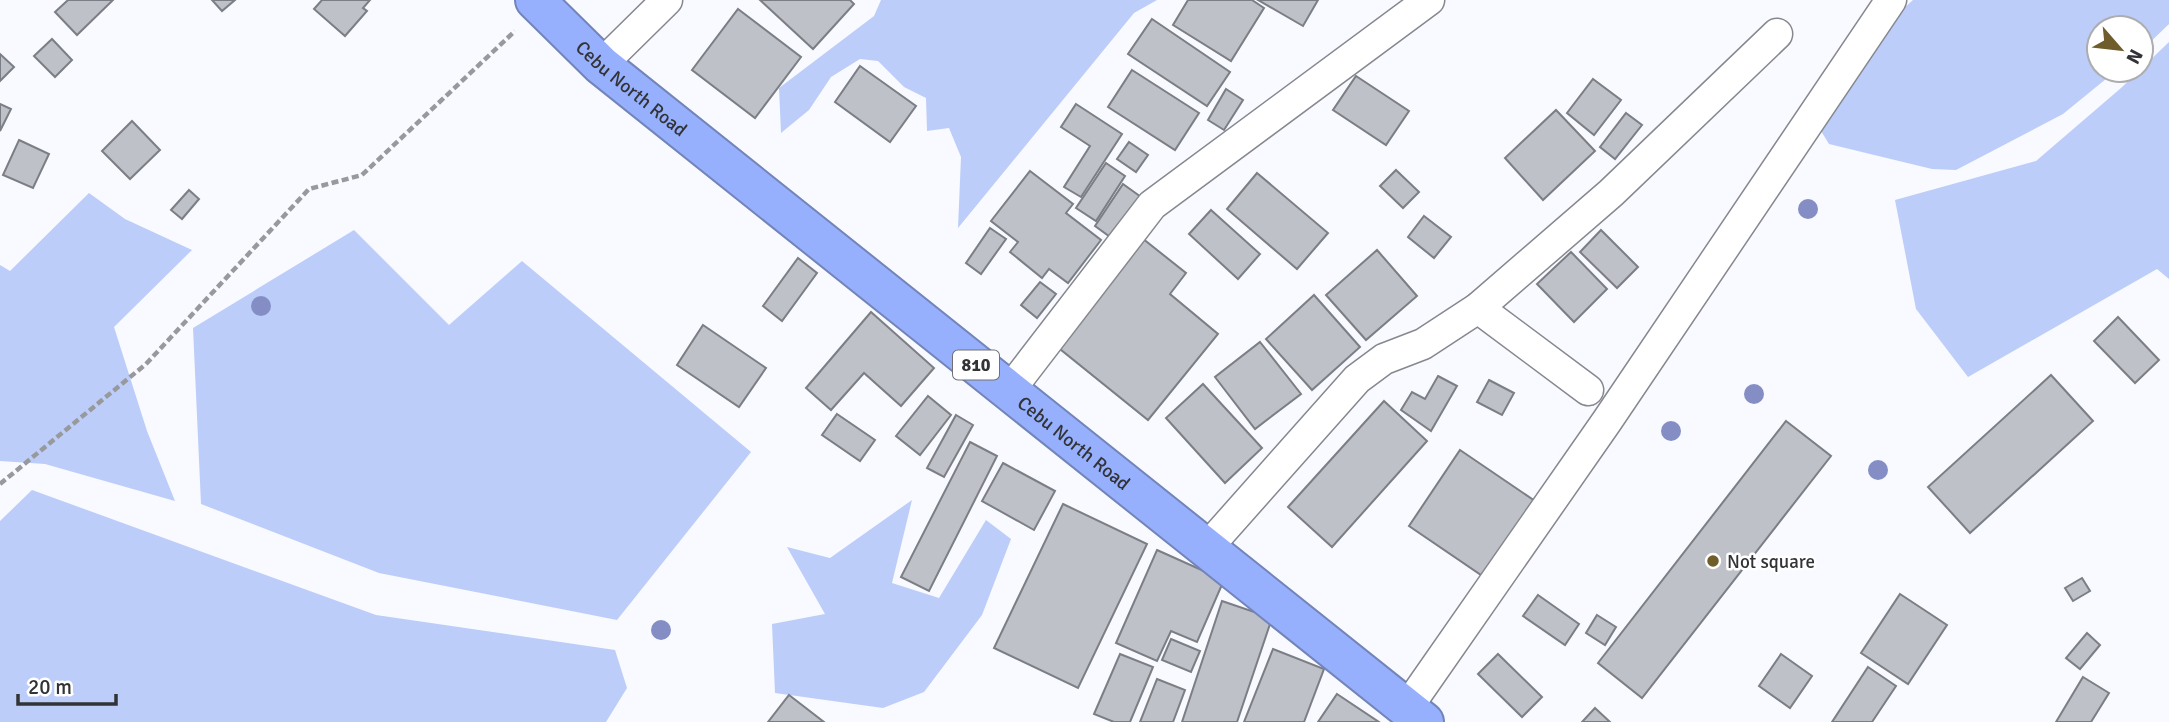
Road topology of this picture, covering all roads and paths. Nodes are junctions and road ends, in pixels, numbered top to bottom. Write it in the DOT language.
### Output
graph roads {
  1 [pos="667,0"];
  2 [pos="1429,0"];
  3 [pos="1891,0"];
  4 [pos="538,3"];
  5 [pos="1777,34"];
  6 [pos="601,65"];
  7 [pos="1478,308"];
  8 [pos="1588,390"];
  9 [pos="1009,391"];
  10 [pos="0,484"];
  11 [pos="1206,549"];
  12 [pos="1415,715"];
  1 -- 6 [label="street"];
  2 -- 9 [label="street"];
  3 -- 12 [label="street"];
  4 -- 6 [label="highway, Cebu North Road / 810"];
  4 -- 10 [label="path"];
  5 -- 7 [label="street"];
  6 -- 9 [label="highway, Cebu North Road / 810"];
  7 -- 8 [label="street"];
  7 -- 11 [label="street"];
  9 -- 11 [label="highway, Cebu North Road / 810"];
  11 -- 12 [label="highway, Cebu North Road / 810"];
}
